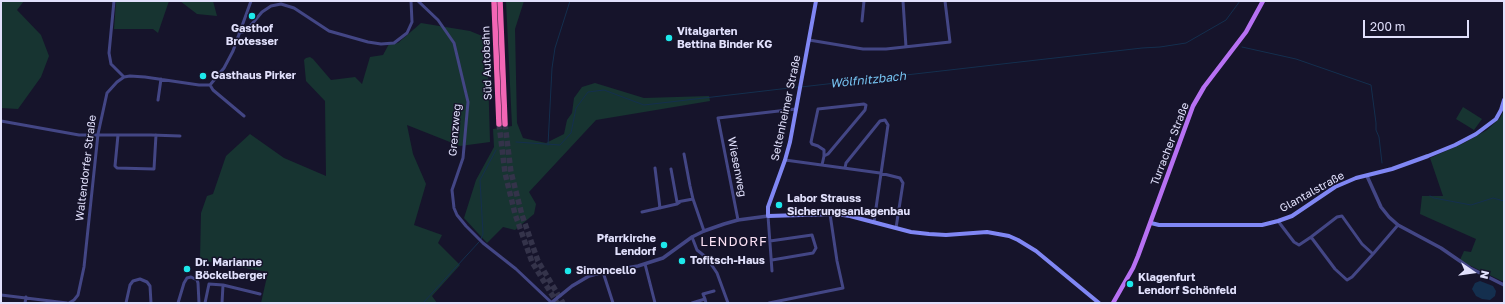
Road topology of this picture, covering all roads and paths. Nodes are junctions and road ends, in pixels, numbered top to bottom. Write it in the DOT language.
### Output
graph roads {
  1 [pos="114,1"];
  2 [pos="251,1"];
  3 [pos="411,1"];
  4 [pos="418,1"];
  5 [pos="494,1"];
  6 [pos="500,1"];
  7 [pos="816,1"];
  8 [pos="864,1"];
  9 [pos="903,1"];
  10 [pos="945,1"];
  11 [pos="1263,1"];
  12 [pos="862,21"];
  13 [pos="239,33"];
  14 [pos="809,40"];
  15 [pos="906,47"];
  16 [pos="124,77"];
  17 [pos="162,79"];
  18 [pos="210,85"];
  19 [pos="158,100"];
  20 [pos="1504,100"];
  21 [pos="796,110"];
  22 [pos="244,116"];
  23 [pos="1,121"];
  24 [pos="499,124"];
  25 [pos="505,124"];
  26 [pos="98,134"];
  27 [pos="118,135"];
  28 [pos="156,135"];
  29 [pos="180,136"];
  30 [pos="684,154"];
  31 [pos="824,156"];
  32 [pos="785,160"];
  33 [pos="822,165"];
  34 [pos="656,168"];
  35 [pos="845,168"];
  36 [pos="671,169"];
  37 [pos="880,173"];
  38 [pos="1367,176"];
  39 [pos="693,199"];
  40 [pos="681,201"];
  41 [pos="660,208"];
  42 [pos="642,212"];
  43 [pos="830,214"];
  44 [pos="768,216"];
  45 [pos="738,220"];
  46 [pos="1278,221"];
  47 [pos="874,222"];
  48 [pos="1151,223"];
  49 [pos="1398,225"];
  50 [pos="896,228"];
  51 [pos="704,231"];
  52 [pos="692,237"];
  53 [pos="1311,237"];
  54 [pos="770,241"];
  55 [pos="1373,254"];
  56 [pos="772,260"];
  57 [pos="645,264"];
  58 [pos="772,270"];
  59 [pos="603,272"];
  60 [pos="1504,285"];
  61 [pos="223,286"];
  62 [pos="714,291"];
  63 [pos="260,294"];
  64 [pos="1,295"];
  65 [pos="26,297"];
  66 [pos="705,301"];
  67 [pos="25,303"];
  68 [pos="68,303"];
  69 [pos="126,303"];
  70 [pos="151,303"];
  71 [pos="178,303"];
  72 [pos="199,303"];
  73 [pos="205,303"];
  74 [pos="222,303"];
  75 [pos="551,303"];
  76 [pos="613,303"];
  77 [pos="655,303"];
  78 [pos="692,303"];
  79 [pos="728,303"];
  80 [pos="769,303"];
  81 [pos="1099,303"];
  82 [pos="1113,303"];
  1 -- 16 [label="street"];
  2 -- 13 [label="street"];
  3 -- 13 [label="street"];
  4 -- 75 [label="street, Grenzweg"];
  5 -- 24 [label="highway, Süd Autobahn"];
  6 -- 25 [label="highway, Süd Autobahn"];
  7 -- 14 [label="main road, Seltenheimer Straße"];
  8 -- 12 [label="street"];
  9 -- 15 [label="street"];
  10 -- 15 [label="street"];
  11 -- 48 [label="main road, Turracher Straße"];
  13 -- 18 [label="street"];
  14 -- 15 [label="street"];
  14 -- 21 [label="main road, Seltenheimer Straße"];
  16 -- 17 [label="street"];
  16 -- 26 [label="street, Waltendorfer Straße"];
  17 -- 18 [label="street"];
  17 -- 19 [label="street"];
  18 -- 22 [label="street"];
  20 -- 38 [label="main road, Glantalstraße"];
  21 -- 32 [label="main road, Seltenheimer Straße"];
  21 -- 45 [label="street, Wiesenweg"];
  23 -- 26 [label="street"];
  26 -- 27 [label="street"];
  26 -- 68 [label="street, Waltendorfer Straße"];
  27 -- 28 [label="street"];
  27 -- 28 [label="street"];
  28 -- 29 [label="street"];
  30 -- 39 [label="street"];
  31 -- 31 [label="street"];
  31 -- 33 [label="street"];
  32 -- 33 [label="street"];
  32 -- 44 [label="main road, Seltenheimer Straße"];
  33 -- 35 [label="street"];
  34 -- 41 [label="street"];
  35 -- 37 [label="street"];
  35 -- 37 [label="street"];
  36 -- 40 [label="street"];
  37 -- 47 [label="street"];
  37 -- 50 [label="street"];
  38 -- 46 [label="main road, Glantalstraße"];
  38 -- 49 [label="street"];
  39 -- 40 [label="street"];
  39 -- 51 [label="street"];
  40 -- 41 [label="street"];
  41 -- 42 [label="street"];
  43 -- 44 [label="main road"];
  43 -- 47 [label="main road"];
  43 -- 80 [label="street"];
  44 -- 45 [label="street"];
  44 -- 54 [label="street"];
  45 -- 51 [label="street"];
  46 -- 48 [label="main road, Glantalstraße"];
  46 -- 53 [label="street"];
  47 -- 50 [label="main road"];
  48 -- 82 [label="main road, Turracher Straße"];
  49 -- 55 [label="street"];
  49 -- 60 [label="street"];
  50 -- 81 [label="main road"];
  51 -- 52 [label="street"];
  52 -- 57 [label="street"];
  52 -- 79 [label="street"];
  53 -- 55 [label="street"];
  53 -- 55 [label="street"];
  54 -- 56 [label="street"];
  54 -- 56 [label="street"];
  56 -- 58 [label="street"];
  57 -- 59 [label="street"];
  57 -- 77 [label="street"];
  59 -- 75 [label="street"];
  59 -- 76 [label="street"];
  61 -- 63 [label="street"];
  61 -- 73 [label="street"];
  61 -- 74 [label="street"];
  62 -- 66 [label="street"];
  64 -- 65 [label="street, Waltendorfer Straße"];
  65 -- 67 [label="street"];
  65 -- 68 [label="street, Waltendorfer Straße"];
  66 -- 78 [label="street"];
  69 -- 70 [label="street"];
  71 -- 72 [label="street"];
}
